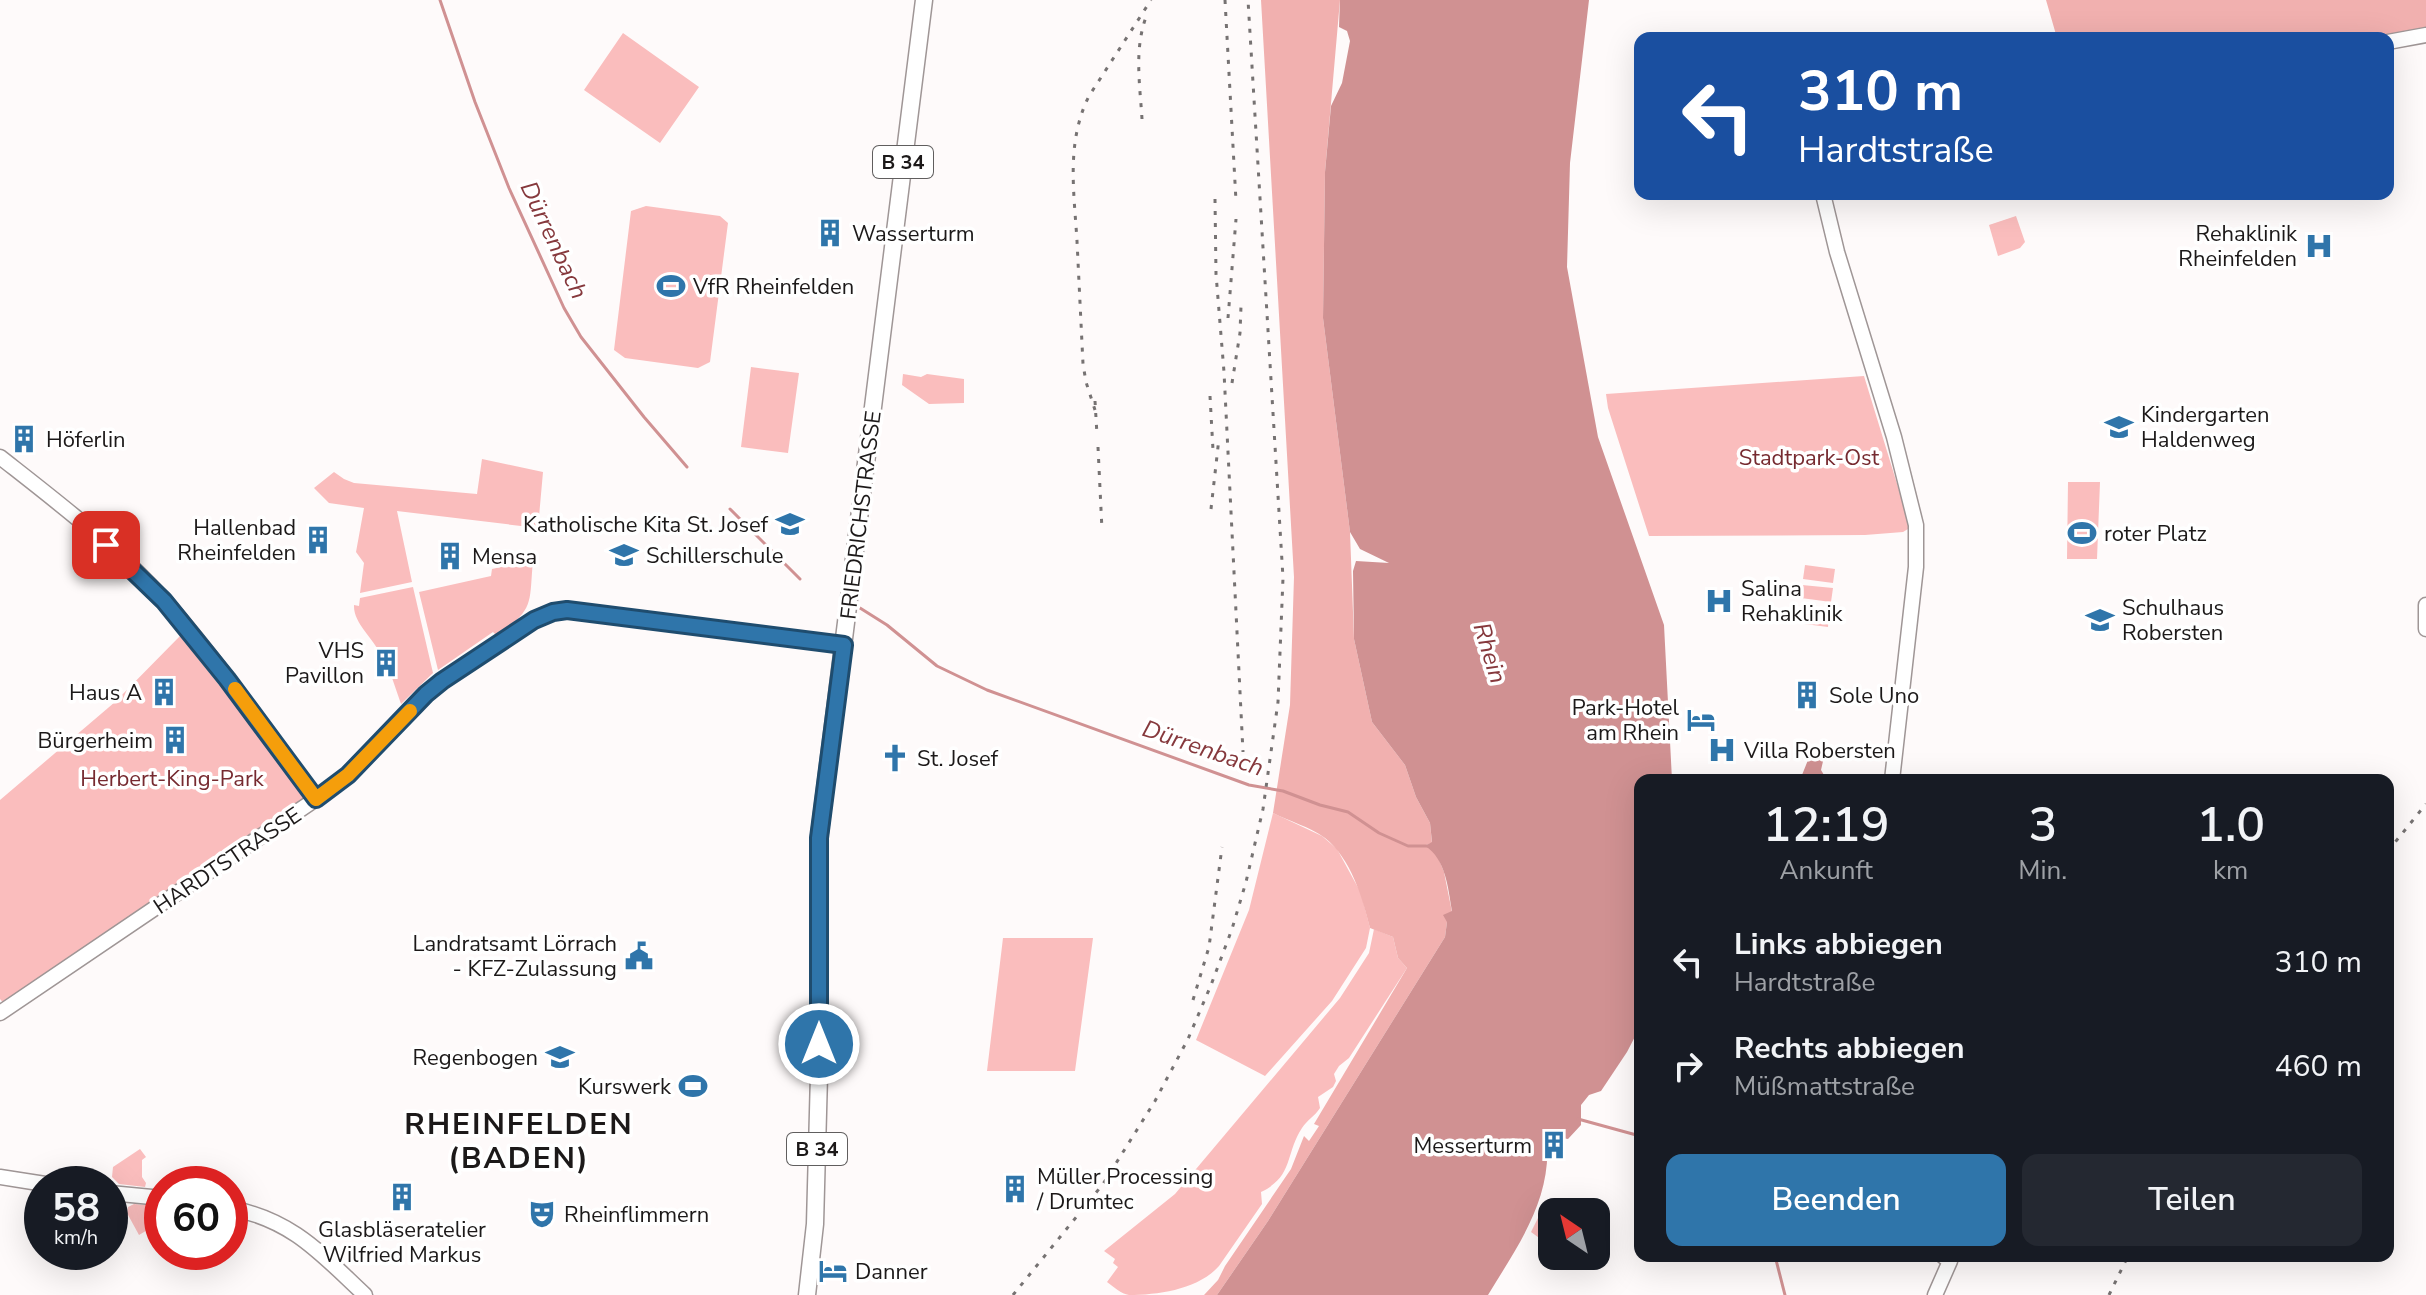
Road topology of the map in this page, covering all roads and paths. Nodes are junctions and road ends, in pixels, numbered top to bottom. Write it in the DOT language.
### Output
graph roads {
  1 [pos="924,0"];
  2 [pos="2426,35"];
  3 [pos="2394,41"];
  4 [pos="1824,200"];
  5 [pos="0,457"];
  6 [pos="2426,605"];
  7 [pos="2426,629"];
  8 [pos="844,645"];
  9 [pos="1893,774"];
  10 [pos="316,799"];
  11 [pos="0,1013"];
  12 [pos="0,1177"];
  13 [pos="24,1181"];
  14 [pos="248,1214"];
  15 [pos="1946,1262"];
  16 [pos="365,1295"];
  17 [pos="807,1295"];
  18 [pos="1935,1295"];
  1 -- 8 [label="main road, FRIEDRICHSTRASSE / B 34"];
  2 -- 3 [label="street"];
  4 -- 9 [label="street"];
  5 -- 10 [label="street"];
  6 -- 7 [label="street"];
  8 -- 10 [label="street, HARDTSTRASSE"];
  8 -- 17 [label="main road, FRIEDRICHSTRASSE / B 34"];
  10 -- 11 [label="street, HARDTSTRASSE"];
  12 -- 13 [label="street"];
  14 -- 16 [label="street"];
  15 -- 18 [label="street"];
}
